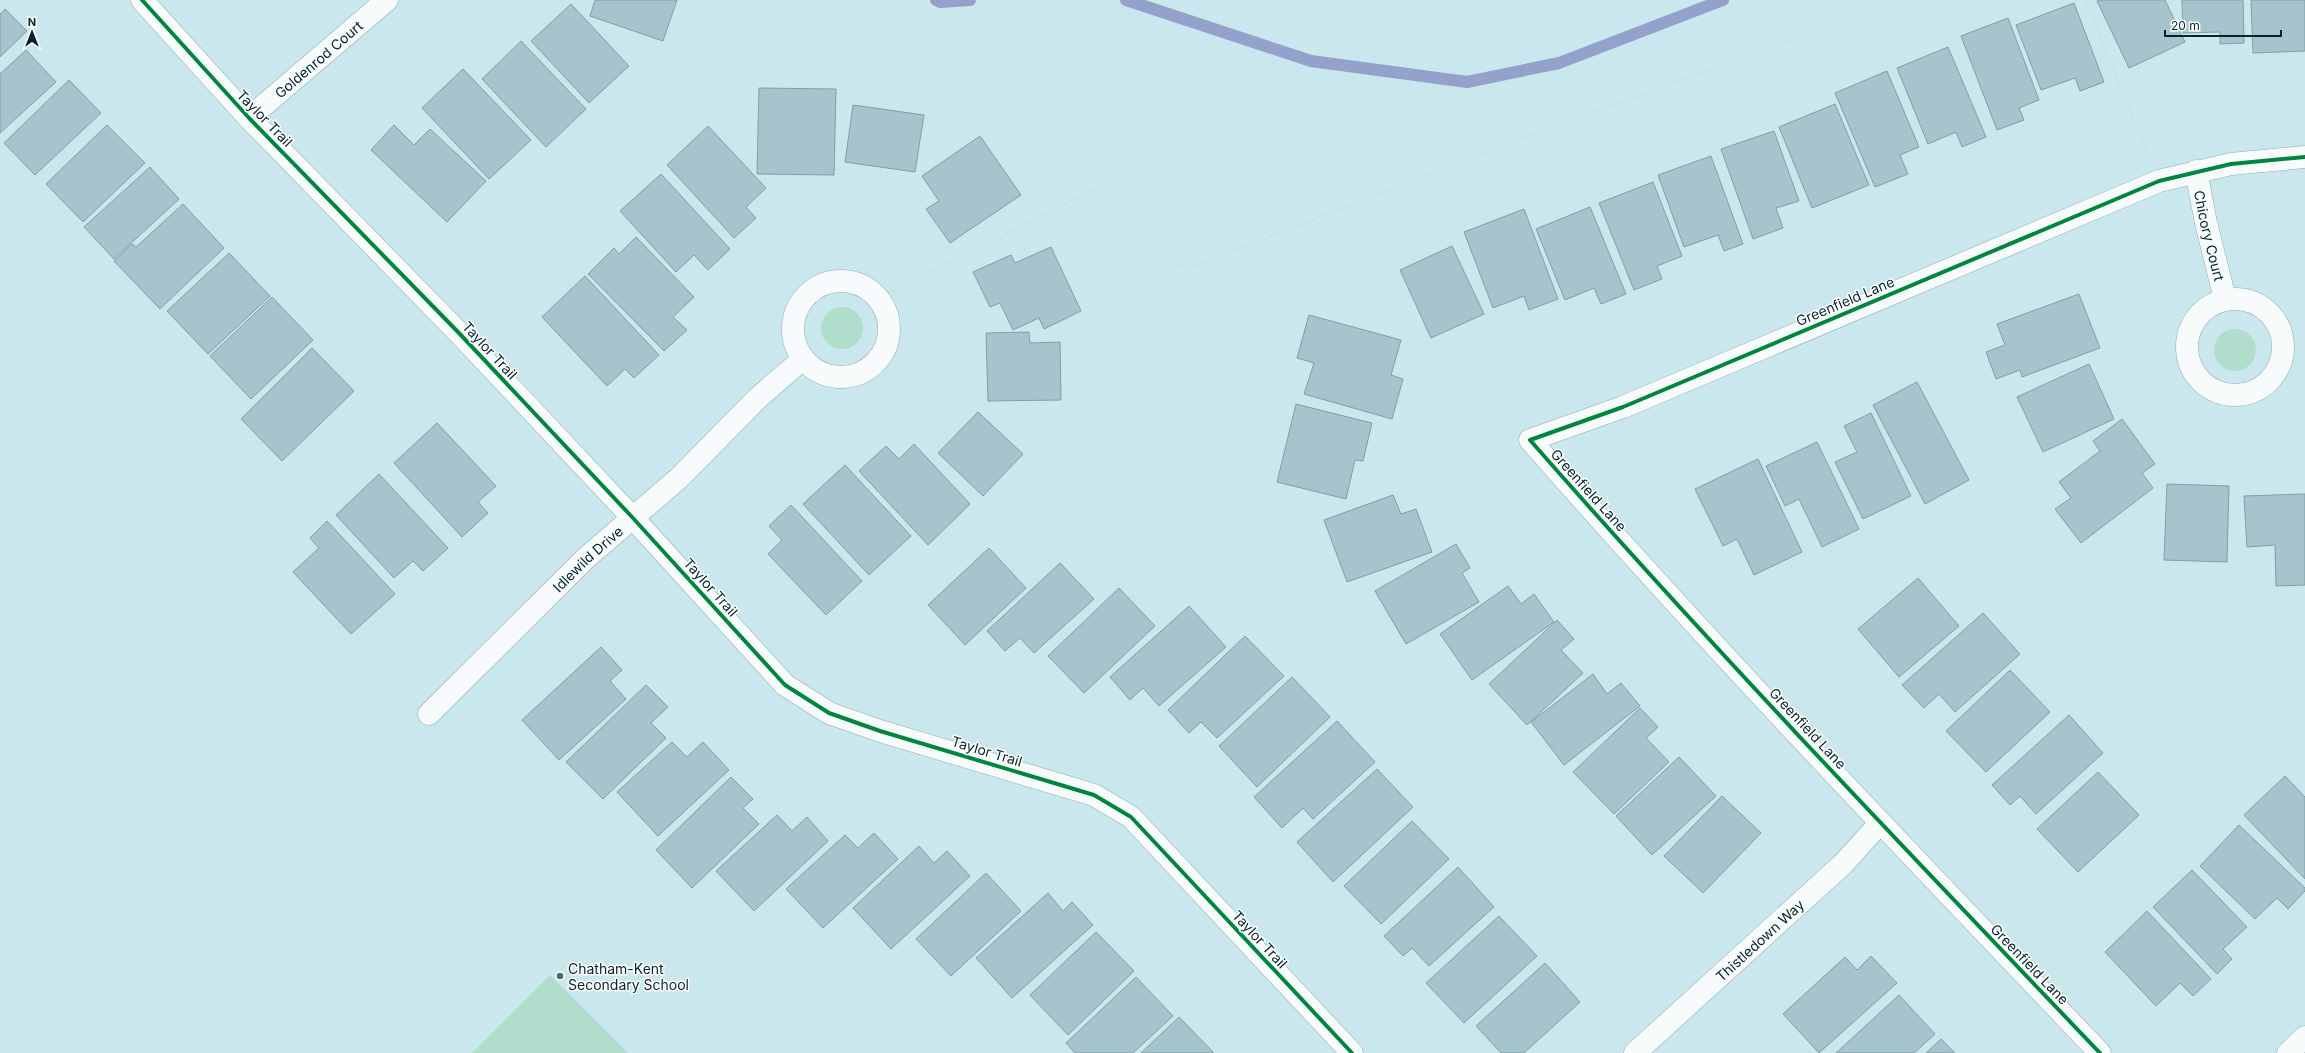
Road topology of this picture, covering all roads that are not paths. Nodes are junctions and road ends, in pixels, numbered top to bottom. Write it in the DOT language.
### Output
graph roads {
  1 [pos="142,0"];
  2 [pos="387,0"];
  3 [pos="249,118"];
  4 [pos="2305,157"];
  5 [pos="2196,171"];
  6 [pos="2225,299"];
  7 [pos="803,359"];
  8 [pos="632,517"];
  9 [pos="429,714"];
  10 [pos="1880,823"];
  11 [pos="2305,1037"];
  12 [pos="1352,1053"];
  13 [pos="1635,1053"];
  14 [pos="2100,1053"];
  15 [pos="2288,1053"];
  1 -- 3 [label="street, Taylor Trail"];
  2 -- 3 [label="street, Goldenrod Court"];
  3 -- 8 [label="street, Taylor Trail"];
  4 -- 5 [label="street, Greenfield Lane"];
  5 -- 6 [label="street, Chicory Court"];
  5 -- 10 [label="street, Greenfield Lane"];
  6 -- 6 [label="street, Chicory Court"];
  7 -- 7 [label="street"];
  7 -- 8 [label="street, Idlewild Drive"];
  8 -- 9 [label="street, Idlewild Drive"];
  8 -- 12 [label="street, Taylor Trail"];
  10 -- 13 [label="street, Thistledown Way"];
  10 -- 14 [label="street, Greenfield Lane"];
  11 -- 15 [label="street"];
}
